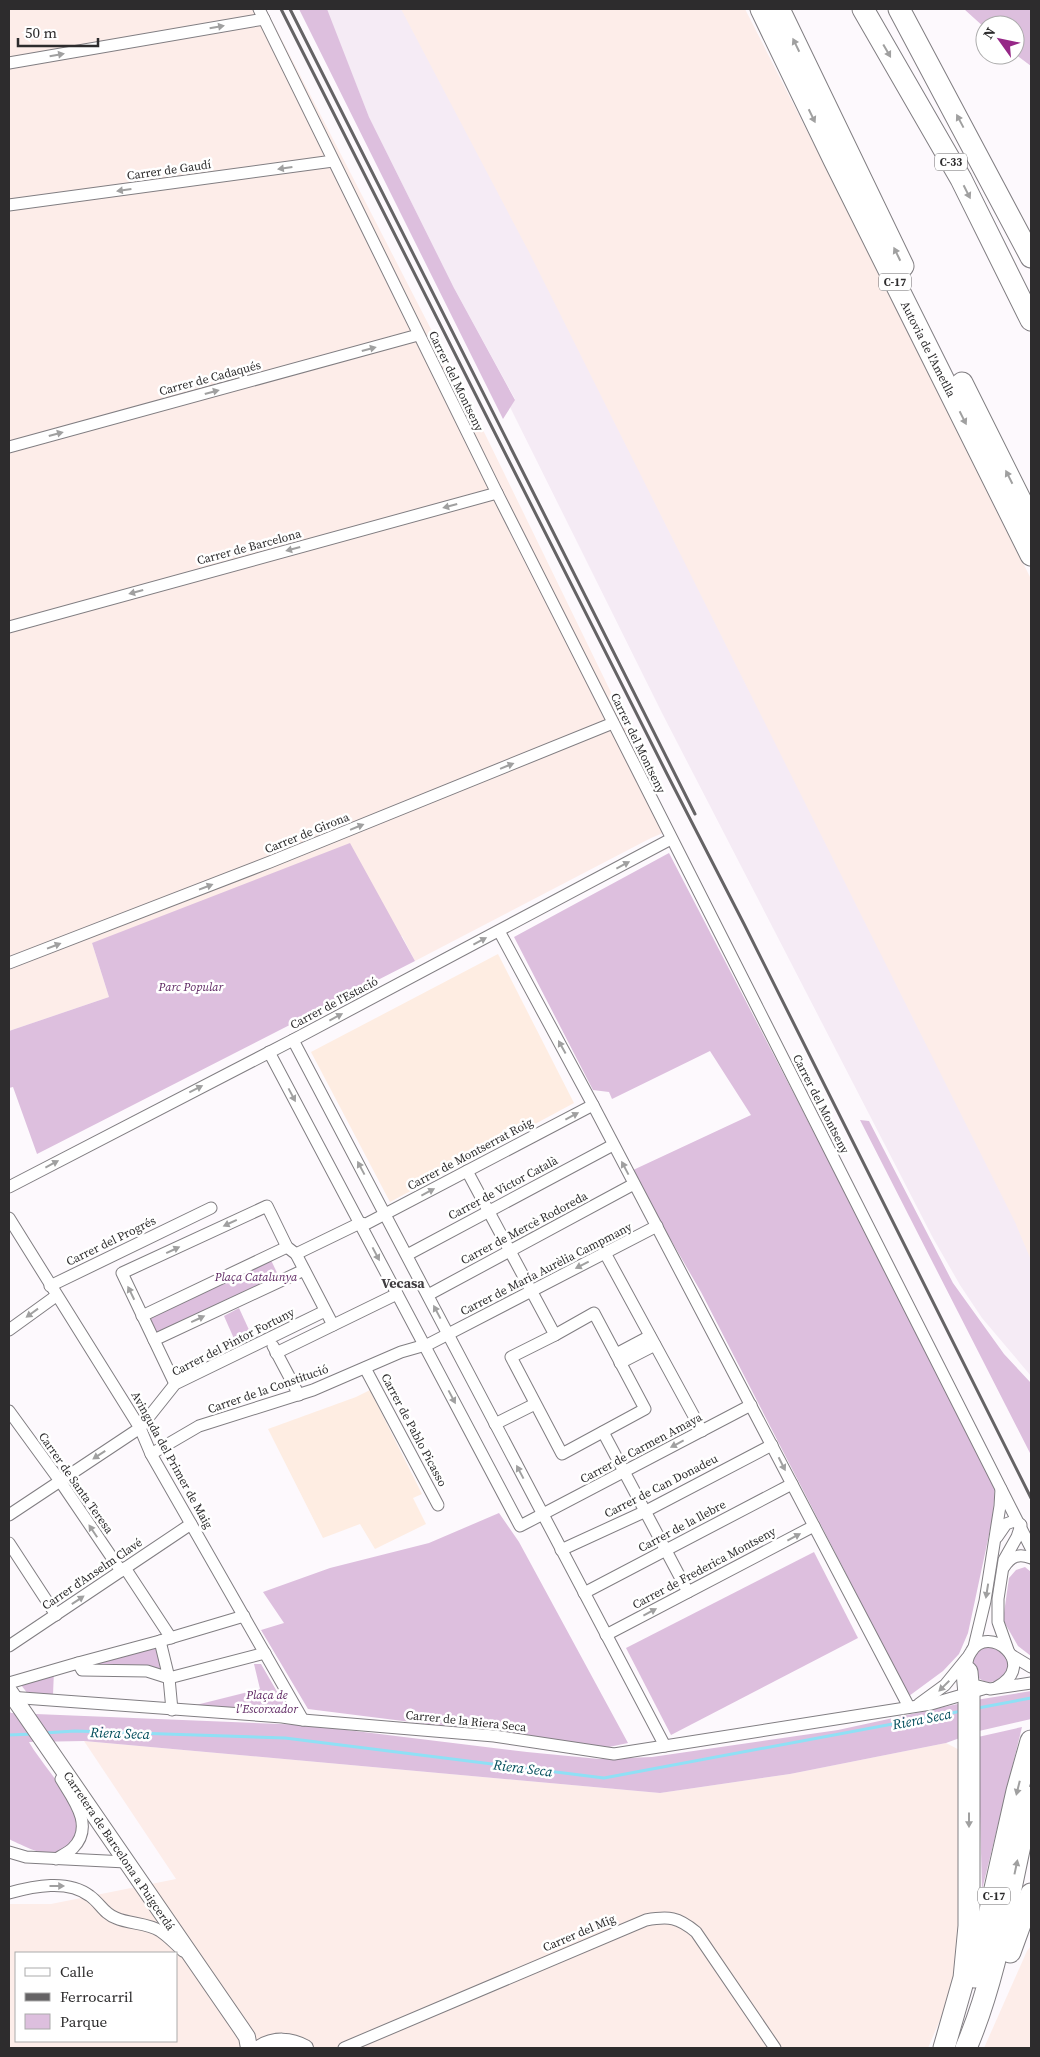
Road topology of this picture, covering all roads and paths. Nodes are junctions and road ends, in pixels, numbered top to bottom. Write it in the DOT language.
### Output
graph roads {
  1 [pos="750,9"];
  2 [pos="761,9"];
  3 [pos="779,9"];
  4 [pos="863,9"];
  5 [pos="899,9"];
  6 [pos="261,14"];
  7 [pos="9,63"];
  8 [pos="800,91"];
  9 [pos="333,161"];
  10 [pos="9,205"];
  11 [pos="1031,257"];
  12 [pos="1031,320"];
  13 [pos="418,335"];
  14 [pos="9,447"];
  15 [pos="497,493"];
  16 [pos="1031,521"];
  17 [pos="1031,555"];
  18 [pos="9,627"];
  19 [pos="613,723"];
  20 [pos="671,839"];
  21 [pos="499,931"];
  22 [pos="9,963"];
  23 [pos="294,1040"];
  24 [pos="269,1052"];
  25 [pos="593,1105"];
  26 [pos="613,1146"];
  27 [pos="467,1171"];
  28 [pos="634,1184"];
  29 [pos="9,1187"];
  30 [pos="211,1208"];
  31 [pos="489,1211"];
  32 [pos="385,1214"];
  33 [pos="9,1218"];
  34 [pos="184,1221"];
  35 [pos="360,1224"];
  36 [pos="656,1226"];
  37 [pos="194,1240"];
  38 [pos="292,1251"];
  39 [pos="510,1251"];
  40 [pos="605,1253"];
  41 [pos="407,1255"];
  42 [pos="304,1270"];
  43 [pos="50,1286"];
  44 [pos="532,1292"];
  45 [pos="397,1294"];
  46 [pos="428,1295"];
  47 [pos="56,1296"];
  48 [pos="325,1311"];
  49 [pos="142,1316"];
  50 [pos="333,1326"];
  51 [pos="9,1330"];
  52 [pos="449,1335"];
  53 [pos="555,1336"];
  54 [pos="268,1338"];
  55 [pos="154,1340"];
  56 [pos="653,1340"];
  57 [pos="424,1345"];
  58 [pos="276,1353"];
  59 [pos="618,1359"];
  60 [pos="366,1368"];
  61 [pos="175,1384"];
  62 [pos="299,1395"];
  63 [pos="535,1404"];
  64 [pos="752,1405"];
  65 [pos="9,1411"];
  66 [pos="496,1424"];
  67 [pos="140,1428"];
  68 [pos="702,1431"];
  69 [pos="603,1432"];
  70 [pos="772,1445"];
  71 [pos="151,1454"];
  72 [pos="625,1472"];
  73 [pos="60,1481"];
  74 [pos="792,1484"];
  75 [pos="1001,1485"];
  76 [pos="438,1505"];
  77 [pos="646,1511"];
  78 [pos="9,1515"];
  79 [pos="543,1515"];
  80 [pos="191,1524"];
  81 [pos="1020,1525"];
  82 [pos="814,1526"];
  83 [pos="9,1543"];
  84 [pos="994,1543"];
  85 [pos="1031,1548"];
  86 [pos="561,1550"];
  87 [pos="666,1550"];
  88 [pos="1031,1558"];
  89 [pos="1003,1568"];
  90 [pos="123,1570"];
  91 [pos="688,1592"];
  92 [pos="584,1593"];
  93 [pos="56,1615"];
  94 [pos="244,1616"];
  95 [pos="606,1635"];
  96 [pos="165,1639"];
  97 [pos="9,1646"];
  98 [pos="974,1647"];
  99 [pos="265,1653"];
  100 [pos="1010,1653"];
  101 [pos="78,1663"];
  102 [pos="968,1664"];
  103 [pos="1031,1667"];
  104 [pos="170,1678"];
  105 [pos="1031,1682"];
  106 [pos="997,1688"];
  107 [pos="10,1692"];
  108 [pos="974,1695"];
  109 [pos="911,1707"];
  110 [pos="172,1710"];
  111 [pos="303,1720"];
  112 [pos="1031,1741"];
  113 [pos="665,1746"];
  114 [pos="48,1747"];
  115 [pos="1031,1796"];
  116 [pos="9,1852"];
  117 [pos="56,1859"];
  118 [pos="126,1862"];
  119 [pos="9,1893"];
  120 [pos="1031,1894"];
  121 [pos="198,1966"];
  122 [pos="242,2028"];
  123 [pos="266,2046"];
  124 [pos="249,2048"];
  125 [pos="305,2048"];
  126 [pos="344,2048"];
  127 [pos="776,2048"];
  128 [pos="944,2048"];
  129 [pos="949,2048"];
  130 [pos="966,2048"];
  1 -- 8 [label="highway"];
  2 -- 8 [label="highway, Autovia de l'Ametlla / C-17"];
  16 -- 3 [label="highway, C-17, one-way"];
  4 -- 12 [label="highway, C-33, one-way"];
  11 -- 5 [label="highway, C-33, one-way"];
  7 -- 6 [label="street, one-way"];
  6 -- 9 [label="street, Carrer del Montseny"];
  8 -- 17 [label="highway, Autovia de l'Ametlla / C-17, one-way"];
  9 -- 10 [label="street, Carrer de Gaudí, one-way"];
  9 -- 13 [label="street, Carrer del Montseny"];
  14 -- 13 [label="street, Carrer de Cadaqués, one-way"];
  13 -- 15 [label="street, Carrer del Montseny"];
  15 -- 18 [label="street, Carrer de Barcelona, one-way"];
  15 -- 19 [label="street, Carrer del Montseny"];
  19 -- 20 [label="street, Carrer del Montseny"];
  22 -- 19 [label="street, Carrer de Girona, one-way"];
  21 -- 20 [label="street, Carrer de l'Estació, one-way"];
  20 -- 75 [label="street, Carrer del Montseny"];
  23 -- 21 [label="street, Carrer de l'Estació, one-way"];
  25 -- 21 [label="street, one-way"];
  23 -- 24 [label="street, Carrer de l'Estació"];
  32 -- 23 [label="street, one-way"];
  29 -- 24 [label="street, Carrer de l'Estació, one-way"];
  24 -- 35 [label="street, one-way"];
  25 -- 26 [label="street"];
  27 -- 25 [label="street, Carrer de Montserrat Roig, one-way"];
  28 -- 26 [label="street, one-way"];
  26 -- 31 [label="street, Carrer de Victor Català"];
  27 -- 31 [label="street"];
  32 -- 27 [label="street, Carrer de Montserrat Roig, one-way"];
  28 -- 36 [label="street"];
  28 -- 39 [label="street, Carrer de Mercè Rodoreda"];
  30 -- 34 [label="street, Carrer del Progrés"];
  31 -- 39 [label="street"];
  31 -- 41 [label="street, Carrer de Victor Català"];
  32 -- 35 [label="street, Carrer de Montserrat Roig"];
  32 -- 41 [label="street"];
  33 -- 43 [label="street, Avinguda del Primer de Maig"];
  34 -- 37 [label="street"];
  34 -- 43 [label="street, Carrer del Progrés"];
  35 -- 38 [label="street, Carrer de Montserrat Roig"];
  35 -- 45 [label="street, one-way"];
  36 -- 40 [label="street, Carrer de Maria Aurèlia Campmany"];
  36 -- 64 [label="street"];
  38 -- 37 [label="street, one-way"];
  49 -- 37 [label="street, one-way"];
  38 -- 42 [label="street"];
  38 -- 49 [label="street, Carrer de Montserrat Roig"];
  39 -- 44 [label="street"];
  39 -- 46 [label="street, Carrer de Mercè Rodoreda"];
  40 -- 44 [label="street, Carrer de Maria Aurèlia Campmany, one-way"];
  40 -- 56 [label="street"];
  41 -- 46 [label="street"];
  42 -- 48 [label="street"];
  55 -- 42 [label="street, one-way"];
  43 -- 47 [label="street, Avinguda del Primer de Maig"];
  44 -- 52 [label="street, Carrer de Maria Aurèlia Campmany"];
  44 -- 53 [label="street"];
  45 -- 50 [label="street"];
  45 -- 57 [label="street"];
  52 -- 46 [label="street, one-way"];
  47 -- 51 [label="street, one-way"];
  47 -- 67 [label="street, Avinguda del Primer de Maig"];
  48 -- 50 [label="street"];
  48 -- 54 [label="street, Carrer del Pintor Fortuny"];
  49 -- 55 [label="street"];
  50 -- 58 [label="street"];
  52 -- 57 [label="street, Carrer de Maria Aurèlia Campmany"];
  52 -- 66 [label="street"];
  53 -- 59 [label="street"];
  53 -- 63 [label="street"];
  54 -- 58 [label="street"];
  54 -- 61 [label="street, Carrer del Pintor Fortuny"];
  55 -- 61 [label="street"];
  56 -- 59 [label="street"];
  56 -- 68 [label="street"];
  57 -- 60 [label="street, Carrer de la Constitució"];
  57 -- 79 [label="street, Carrer de Carmen Amaya, one-way"];
  58 -- 62 [label="street"];
  59 -- 69 [label="street"];
  60 -- 62 [label="street, Carrer de la Constitució"];
  60 -- 76 [label="street, Carrer de Pablo Picasso"];
  61 -- 67 [label="street, Carrer del Pintor Fortuny"];
  62 -- 71 [label="street, Carrer de la Constitució"];
  63 -- 66 [label="street"];
  63 -- 69 [label="street"];
  64 -- 68 [label="street, Carrer de Carmen Amaya"];
  64 -- 70 [label="street"];
  65 -- 73 [label="street, Carrer de Santa Teresa"];
  79 -- 66 [label="street, one-way"];
  67 -- 71 [label="street, Avinguda del Primer de Maig"];
  67 -- 73 [label="street, Carrer del Pintor Fortuny, one-way"];
  68 -- 72 [label="street, Carrer de Carmen Amaya, one-way"];
  69 -- 72 [label="street"];
  70 -- 74 [label="street, one-way"];
  70 -- 77 [label="street, Carrer de Can Donadeu"];
  71 -- 80 [label="street, Avinguda del Primer de Maig"];
  72 -- 77 [label="street"];
  72 -- 79 [label="street, Carrer de Carmen Amaya"];
  73 -- 78 [label="street, Carrer del Pintor Fortuny"];
  90 -- 73 [label="street, Carrer de Santa Teresa, one-way"];
  74 -- 82 [label="street"];
  74 -- 87 [label="street, Carrer de la llebre"];
  75 -- 81 [label="street, Carrer del Montseny"];
  75 -- 84 [label="street"];
  77 -- 86 [label="street, Carrer de Can Donadeu"];
  77 -- 87 [label="street"];
  79 -- 86 [label="street"];
  80 -- 90 [label="street, Carrer d'Anselm Clavé"];
  80 -- 94 [label="street, Avinguda del Primer de Maig"];
  81 -- 84 [label="street"];
  81 -- 85 [label="street, Carrer del Montseny"];
  81 -- 89 [label="street"];
  91 -- 82 [label="street, Carrer de Frederica Montseny, one-way"];
  82 -- 109 [label="street"];
  83 -- 93 [label="street"];
  84 -- 98 [label="street, one-way"];
  86 -- 92 [label="street"];
  87 -- 91 [label="street"];
  87 -- 92 [label="street, Carrer de la llebre"];
  88 -- 89 [label="street"];
  89 -- 100 [label="street"];
  93 -- 90 [label="street, Carrer d'Anselm Clavé, one-way"];
  90 -- 96 [label="street, Carrer de Santa Teresa"];
  95 -- 91 [label="street, Carrer de Frederica Montseny, one-way"];
  92 -- 95 [label="street"];
  93 -- 97 [label="street, Carrer d'Anselm Clavé"];
  94 -- 96 [label="street"];
  94 -- 99 [label="street, Avinguda del Primer de Maig"];
  95 -- 113 [label="street"];
  96 -- 101 [label="street"];
  96 -- 104 [label="street, Carrer de Santa Teresa"];
  98 -- 100 [label="street"];
  98 -- 102 [label="street"];
  99 -- 104 [label="street"];
  99 -- 111 [label="street, Avinguda del Primer de Maig"];
  100 -- 103 [label="street"];
  100 -- 106 [label="street"];
  101 -- 104 [label="street"];
  101 -- 107 [label="street"];
  102 -- 108 [label="highway"];
  102 -- 109 [label="street, Carrer de la Riera Seca, one-way"];
  104 -- 110 [label="street, Carrer de Santa Teresa"];
  105 -- 106 [label="street"];
  106 -- 108 [label="street"];
  107 -- 110 [label="street, Carrer de la Riera Seca"];
  107 -- 114 [label="main road, Carretera de Barcelona a Puigcerdá"];
  108 -- 109 [label="street, Carrer de la Riera Seca"];
  108 -- 128 [label="highway, one-way"];
  109 -- 113 [label="street, Carrer de la Riera Seca"];
  110 -- 111 [label="street, Carrer de la Riera Seca"];
  111 -- 113 [label="street, Carrer de la Riera Seca"];
  112 -- 129 [label="highway, C-17, one-way"];
  114 -- 117 [label="street"];
  114 -- 118 [label="main road, Carretera de Barcelona a Puigcerdá"];
  130 -- 115 [label="highway, C-17, one-way"];
  116 -- 117 [label="street"];
  117 -- 118 [label="street"];
  118 -- 121 [label="main road, Carretera de Barcelona a Puigcerdá"];
  119 -- 121 [label="street, one-way"];
  120 -- 130 [label="highway"];
  121 -- 122 [label="main road, Carretera de Barcelona a Puigcerdá"];
  122 -- 123 [label="main road, Carretera de Barcelona a Puigcerdá"];
  122 -- 124 [label="main road, Carretera de Barcelona a Puigcerdá"];
  123 -- 125 [label="main road"];
  126 -- 127 [label="street, Carrer del Mig"];
}
